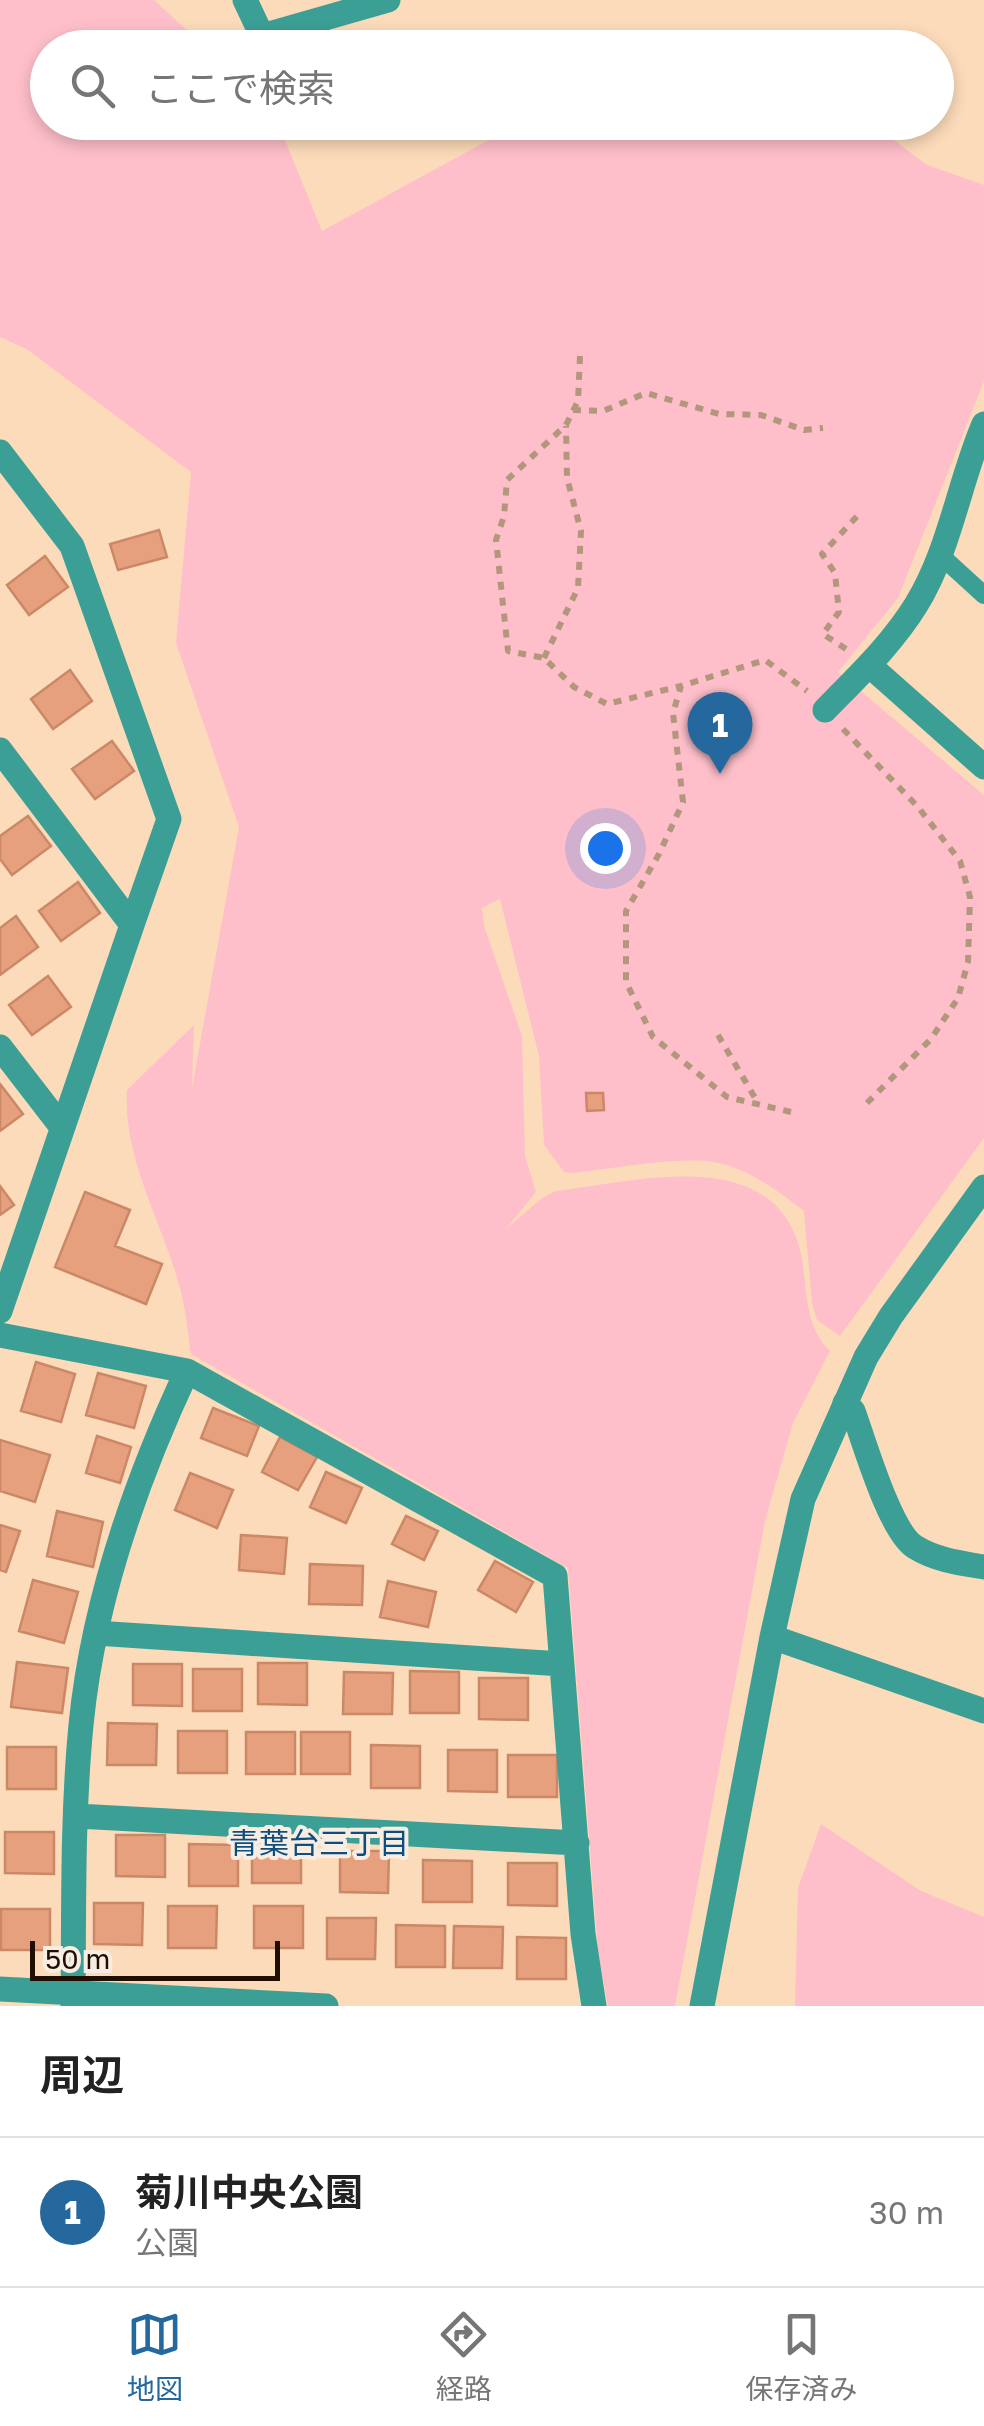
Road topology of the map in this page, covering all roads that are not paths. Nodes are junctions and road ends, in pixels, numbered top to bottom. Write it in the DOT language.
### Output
graph roads {
  1 [pos="245,0"];
  2 [pos="388,0"];
  3 [pos="259,30"];
  4 [pos="283,30"];
  5 [pos="984,424"];
  6 [pos="0,452"];
  7 [pos="939,554"];
  8 [pos="984,595"];
  9 [pos="869,665"];
  10 [pos="825,710"];
  11 [pos="0,750"];
  12 [pos="984,768"];
  13 [pos="132,925"];
  14 [pos="0,1047"];
  15 [pos="60,1126"];
  16 [pos="984,1187"];
  17 [pos="0,1311"];
  18 [pos="0,1336"];
  19 [pos="187,1371"];
  20 [pos="844,1403"];
  21 [pos="984,1566"];
  22 [pos="96,1633"];
  23 [pos="772,1637"];
  24 [pos="562,1664"];
  25 [pos="984,1711"];
  26 [pos="76,1816"];
  27 [pos="576,1844"];
  28 [pos="0,1990"];
  29 [pos="73,2000"];
  30 [pos="326,2006"];
  31 [pos="594,2006"];
  32 [pos="702,2006"];
  1 -- 3 [label="street"];
  2 -- 4 [label="street"];
  5 -- 7 [label="street"];
  6 -- 13 [label="street"];
  7 -- 8 [label="lane"];
  7 -- 9 [label="street"];
  9 -- 10 [label="street"];
  9 -- 12 [label="street"];
  11 -- 13 [label="street"];
  13 -- 15 [label="street"];
  14 -- 15 [label="street"];
  15 -- 17 [label="street"];
  16 -- 20 [label="street"];
  18 -- 19 [label="street"];
  19 -- 22 [label="street"];
  19 -- 24 [label="street"];
  20 -- 21 [label="street"];
  20 -- 23 [label="street"];
  22 -- 24 [label="street"];
  22 -- 26 [label="street"];
  23 -- 25 [label="street"];
  23 -- 32 [label="street"];
  24 -- 27 [label="street"];
  26 -- 27 [label="street"];
  26 -- 29 [label="street"];
  27 -- 31 [label="street"];
  28 -- 29 [label="street"];
  29 -- 30 [label="street"];
}
